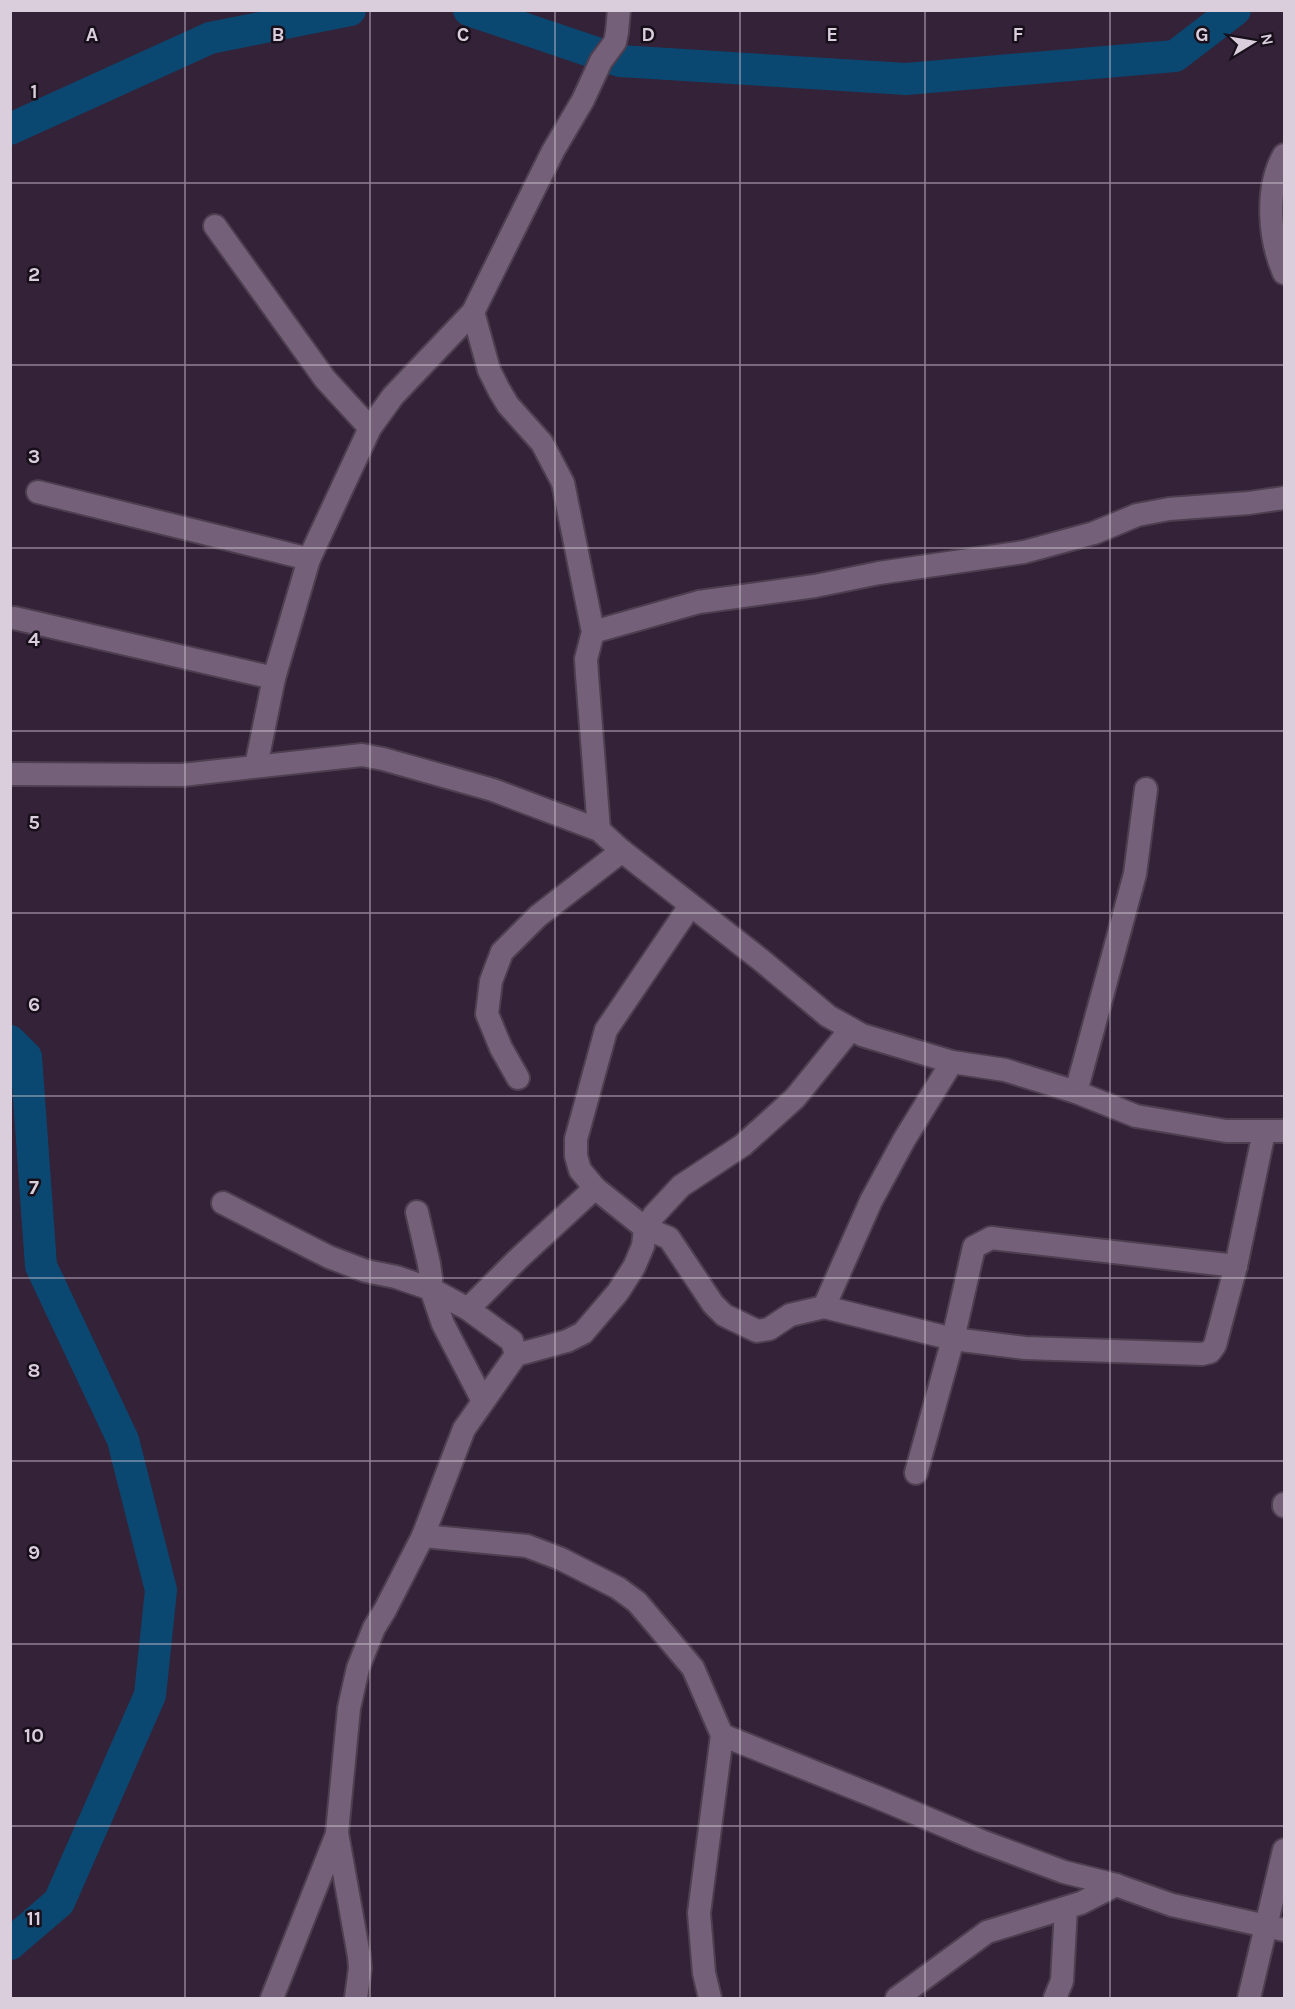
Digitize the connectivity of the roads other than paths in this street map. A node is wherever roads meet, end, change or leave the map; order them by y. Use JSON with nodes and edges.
{"nodes":[{"id":1,"x":619,"y":10,"type":"edge"},
{"id":2,"x":1284,"y":155,"type":"edge"},
{"id":3,"x":215,"y":226,"type":"dead end"},
{"id":4,"x":1284,"y":273,"type":"edge"},
{"id":5,"x":473,"y":312,"type":"junction"},
{"id":6,"x":370,"y":428,"type":"junction"},
{"id":7,"x":38,"y":492,"type":"dead end"},
{"id":8,"x":1284,"y":498,"type":"edge"},
{"id":9,"x":309,"y":559,"type":"junction"},
{"id":10,"x":14,"y":618,"type":"dead end"},
{"id":11,"x":593,"y":632,"type":"junction"},
{"id":12,"x":274,"y":678,"type":"junction"},
{"id":13,"x":256,"y":766,"type":"junction"},
{"id":14,"x":10,"y":774,"type":"edge"},
{"id":15,"x":1146,"y":789,"type":"dead end"},
{"id":16,"x":599,"y":830,"type":"junction"},
{"id":17,"x":622,"y":851,"type":"junction"},
{"id":18,"x":690,"y":906,"type":"junction"},
{"id":19,"x":851,"y":1029,"type":"junction"},
{"id":20,"x":952,"y":1062,"type":"junction"},
{"id":21,"x":518,"y":1078,"type":"dead end"},
{"id":22,"x":1076,"y":1092,"type":"junction"},
{"id":23,"x":1274,"y":1132,"type":"edge"},
{"id":24,"x":595,"y":1188,"type":"junction"},
{"id":25,"x":223,"y":1203,"type":"dead end"},
{"id":26,"x":417,"y":1212,"type":"dead end"},
{"id":27,"x":645,"y":1228,"type":"junction"},
{"id":28,"x":1236,"y":1266,"type":"junction"},
{"id":29,"x":431,"y":1289,"type":"junction"},
{"id":30,"x":824,"y":1306,"type":"junction"},
{"id":31,"x":468,"y":1309,"type":"junction"},
{"id":32,"x":953,"y":1339,"type":"junction"},
{"id":33,"x":516,"y":1355,"type":"junction"},
{"id":34,"x":483,"y":1401,"type":"junction"},
{"id":35,"x":916,"y":1473,"type":"dead end"},
{"id":36,"x":423,"y":1536,"type":"junction"},
{"id":37,"x":722,"y":1735,"type":"junction"},
{"id":38,"x":337,"y":1833,"type":"junction"},
{"id":39,"x":1284,"y":1850,"type":"edge"},
{"id":40,"x":1116,"y":1885,"type":"junction"},
{"id":41,"x":1066,"y":1908,"type":"junction"},
{"id":42,"x":1275,"y":1927,"type":"edge"},
{"id":43,"x":272,"y":1998,"type":"edge"},
{"id":44,"x":356,"y":1998,"type":"edge"},
{"id":45,"x":710,"y":1998,"type":"edge"},
{"id":46,"x":897,"y":1998,"type":"edge"},
{"id":47,"x":1055,"y":1998,"type":"edge"},
{"id":48,"x":1249,"y":1998,"type":"edge"}],
"edges":[{"from":1,"to":5,"type":"street"},
{"from":2,"to":4,"type":"street"},
{"from":3,"to":6,"type":"street"},
{"from":5,"to":6,"type":"street"},
{"from":5,"to":11,"type":"street"},
{"from":6,"to":9,"type":"street"},
{"from":7,"to":9,"type":"street"},
{"from":8,"to":11,"type":"street"},
{"from":9,"to":12,"type":"street"},
{"from":10,"to":12,"type":"street"},
{"from":11,"to":16,"type":"street"},
{"from":12,"to":13,"type":"street"},
{"from":13,"to":14,"type":"street"},
{"from":13,"to":16,"type":"street"},
{"from":15,"to":22,"type":"street"},
{"from":16,"to":17,"type":"street"},
{"from":17,"to":18,"type":"street"},
{"from":17,"to":21,"type":"street"},
{"from":18,"to":19,"type":"street"},
{"from":18,"to":24,"type":"street"},
{"from":19,"to":20,"type":"street"},
{"from":19,"to":27,"type":"street"},
{"from":20,"to":22,"type":"street"},
{"from":20,"to":30,"type":"street"},
{"from":22,"to":23,"type":"street"},
{"from":23,"to":28,"type":"street"},
{"from":24,"to":27,"type":"street"},
{"from":24,"to":31,"type":"street"},
{"from":25,"to":29,"type":"street"},
{"from":26,"to":29,"type":"street"},
{"from":27,"to":30,"type":"street"},
{"from":27,"to":33,"type":"street"},
{"from":28,"to":32,"type":"street"},
{"from":28,"to":32,"type":"street"},
{"from":29,"to":31,"type":"street"},
{"from":29,"to":34,"type":"street"},
{"from":30,"to":32,"type":"street"},
{"from":31,"to":33,"type":"street"},
{"from":32,"to":35,"type":"street"},
{"from":33,"to":34,"type":"street"},
{"from":34,"to":36,"type":"street"},
{"from":36,"to":37,"type":"street"},
{"from":36,"to":38,"type":"street"},
{"from":37,"to":40,"type":"street"},
{"from":37,"to":45,"type":"street"},
{"from":38,"to":43,"type":"street"},
{"from":38,"to":44,"type":"street"},
{"from":39,"to":42,"type":"street"},
{"from":40,"to":41,"type":"street"},
{"from":40,"to":42,"type":"street"},
{"from":41,"to":46,"type":"street"},
{"from":41,"to":47,"type":"street"},
{"from":42,"to":48,"type":"street"}]}
